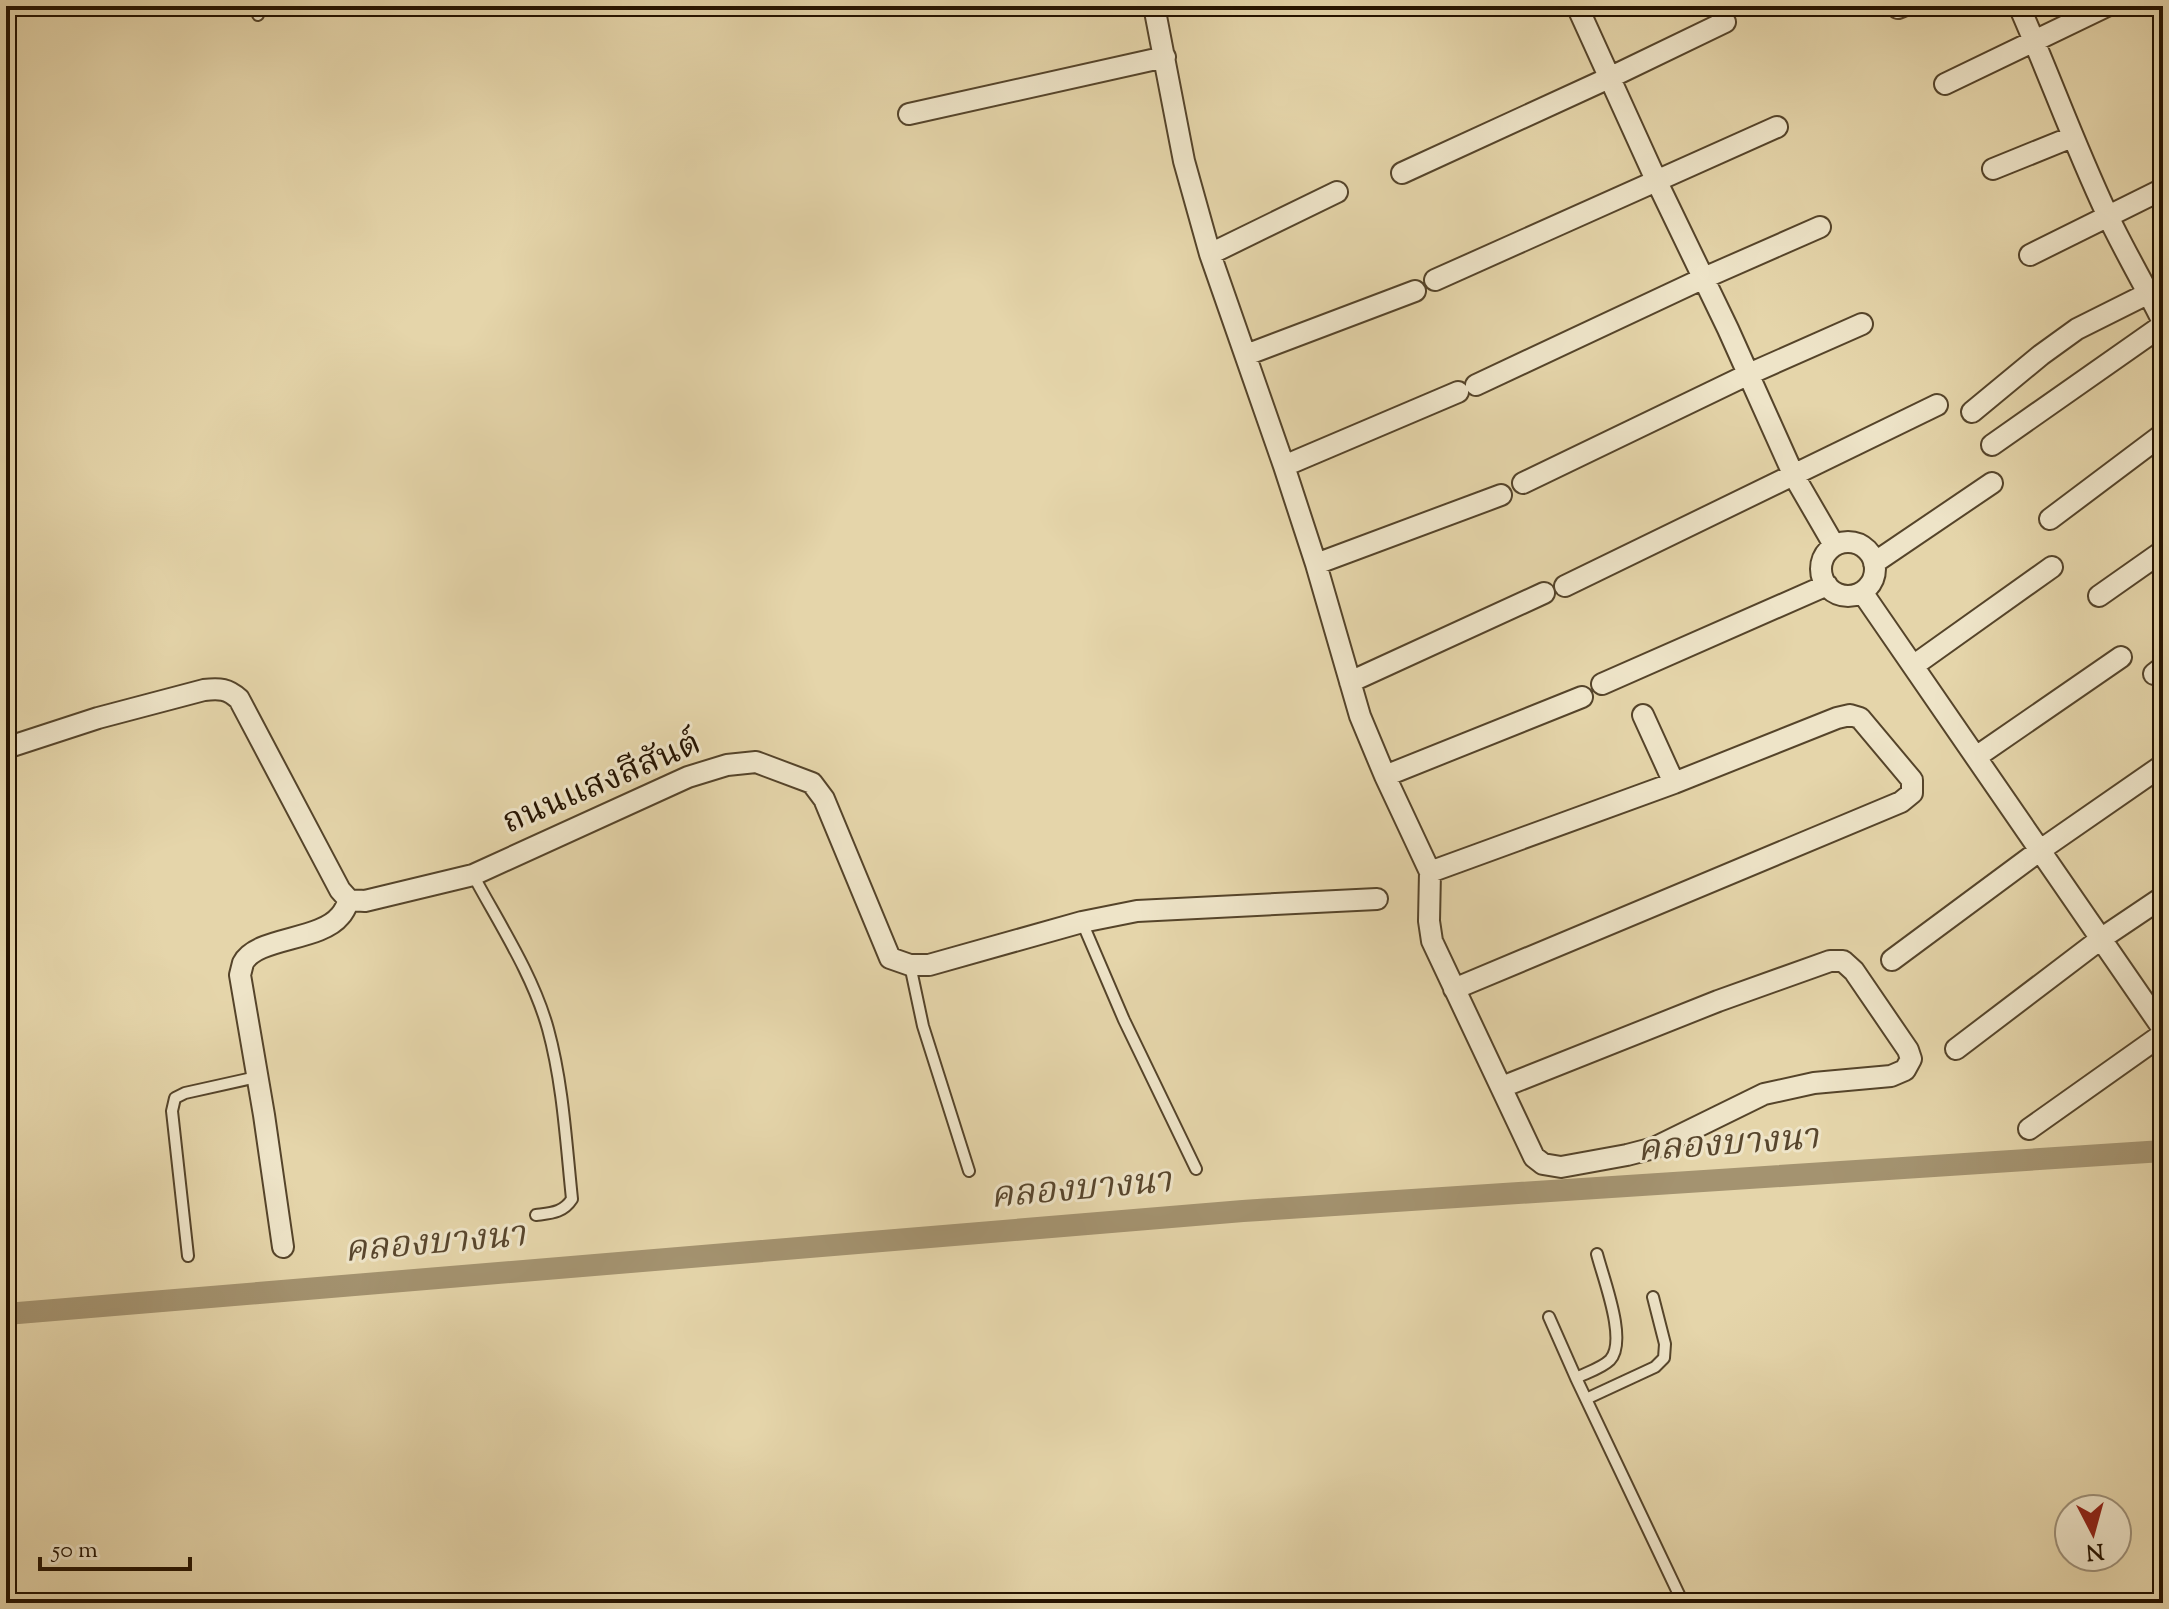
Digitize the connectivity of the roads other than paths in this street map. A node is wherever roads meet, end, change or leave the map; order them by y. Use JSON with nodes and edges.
{"nodes":[{"id":1,"x":1154,"y":6,"type":"edge"},
{"id":2,"x":1577,"y":6,"type":"edge"},
{"id":3,"x":2019,"y":6,"type":"edge"},
{"id":4,"x":2107,"y":6,"type":"edge"},
{"id":5,"x":1725,"y":22,"type":"dead end"},
{"id":6,"x":2034,"y":41,"type":"junction"},
{"id":7,"x":1165,"y":57,"type":"junction"},
{"id":8,"x":1609,"y":78,"type":"junction"},
{"id":9,"x":1945,"y":84,"type":"dead end"},
{"id":10,"x":909,"y":114,"type":"dead end"},
{"id":11,"x":1777,"y":127,"type":"dead end"},
{"id":12,"x":2072,"y":137,"type":"junction"},
{"id":13,"x":1993,"y":169,"type":"dead end"},
{"id":14,"x":1402,"y":173,"type":"dead end"},
{"id":15,"x":1657,"y":182,"type":"junction"},
{"id":16,"x":2163,"y":189,"type":"edge"},
{"id":17,"x":1337,"y":192,"type":"dead end"},
{"id":18,"x":2108,"y":216,"type":"junction"},
{"id":19,"x":1820,"y":227,"type":"dead end"},
{"id":20,"x":1210,"y":254,"type":"junction"},
{"id":21,"x":2030,"y":255,"type":"dead end"},
{"id":22,"x":1704,"y":278,"type":"junction"},
{"id":23,"x":1435,"y":280,"type":"dead end"},
{"id":24,"x":2156,"y":289,"type":"edge"},
{"id":25,"x":1415,"y":291,"type":"dead end"},
{"id":26,"x":2163,"y":323,"type":"edge"},
{"id":27,"x":1862,"y":324,"type":"dead end"},
{"id":28,"x":1246,"y":355,"type":"junction"},
{"id":29,"x":1749,"y":374,"type":"junction"},
{"id":30,"x":1937,"y":405,"type":"dead end"},
{"id":31,"x":1972,"y":412,"type":"dead end"},
{"id":32,"x":2163,"y":434,"type":"edge"},
{"id":33,"x":1992,"y":445,"type":"dead end"},
{"id":34,"x":1284,"y":466,"type":"junction"},
{"id":35,"x":1794,"y":476,"type":"junction"},
{"id":36,"x":1523,"y":483,"type":"dead end"},
{"id":37,"x":1992,"y":483,"type":"dead end"},
{"id":38,"x":1501,"y":495,"type":"dead end"},
{"id":39,"x":2050,"y":519,"type":"dead end"},
{"id":40,"x":1834,"y":545,"type":"junction"},
{"id":41,"x":2163,"y":551,"type":"edge"},
{"id":42,"x":1874,"y":563,"type":"junction"},
{"id":43,"x":1316,"y":564,"type":"junction"},
{"id":44,"x":2052,"y":567,"type":"dead end"},
{"id":45,"x":1827,"y":585,"type":"junction"},
{"id":46,"x":1565,"y":586,"type":"dead end"},
{"id":47,"x":1862,"y":592,"type":"junction"},
{"id":48,"x":1544,"y":593,"type":"dead end"},
{"id":49,"x":2099,"y":596,"type":"dead end"},
{"id":50,"x":2121,"y":657,"type":"dead end"},
{"id":51,"x":1913,"y":666,"type":"junction"},
{"id":52,"x":1350,"y":682,"type":"junction"},
{"id":53,"x":1602,"y":684,"type":"dead end"},
{"id":54,"x":1582,"y":697,"type":"dead end"},
{"id":55,"x":1643,"y":715,"type":"dead end"},
{"id":56,"x":6,"y":748,"type":"edge"},
{"id":57,"x":1976,"y":757,"type":"junction"},
{"id":58,"x":2163,"y":765,"type":"edge"},
{"id":59,"x":1385,"y":776,"type":"junction"},
{"id":60,"x":1674,"y":783,"type":"junction"},
{"id":61,"x":2039,"y":851,"type":"junction"},
{"id":62,"x":1430,"y":872,"type":"junction"},
{"id":63,"x":473,"y":875,"type":"junction"},
{"id":64,"x":2163,"y":897,"type":"edge"},
{"id":65,"x":1377,"y":899,"type":"dead end"},
{"id":66,"x":349,"y":900,"type":"junction"},
{"id":67,"x":1082,"y":922,"type":"junction"},
{"id":68,"x":2102,"y":938,"type":"junction"},
{"id":69,"x":1892,"y":960,"type":"dead end"},
{"id":70,"x":910,"y":965,"type":"junction"},
{"id":71,"x":1454,"y":989,"type":"junction"},
{"id":72,"x":2163,"y":1031,"type":"edge"},
{"id":73,"x":1956,"y":1049,"type":"dead end"},
{"id":74,"x":257,"y":1077,"type":"junction"},
{"id":75,"x":1502,"y":1087,"type":"junction"},
{"id":76,"x":2029,"y":1129,"type":"dead end"},
{"id":77,"x":1196,"y":1169,"type":"dead end"},
{"id":78,"x":969,"y":1171,"type":"dead end"},
{"id":79,"x":536,"y":1215,"type":"dead end"},
{"id":80,"x":283,"y":1247,"type":"dead end"},
{"id":81,"x":1597,"y":1254,"type":"dead end"},
{"id":82,"x":188,"y":1256,"type":"dead end"},
{"id":83,"x":1653,"y":1297,"type":"dead end"},
{"id":84,"x":1549,"y":1317,"type":"dead end"},
{"id":85,"x":1576,"y":1378,"type":"junction"},
{"id":86,"x":1586,"y":1399,"type":"junction"},
{"id":87,"x":1683,"y":1603,"type":"edge"}],
"edges":[{"from":1,"to":7,"type":"street"},
{"from":2,"to":8,"type":"street"},
{"from":3,"to":6,"type":"street"},
{"from":4,"to":6,"type":"street"},
{"from":5,"to":8,"type":"street"},
{"from":6,"to":9,"type":"street"},
{"from":6,"to":12,"type":"street"},
{"from":7,"to":10,"type":"street"},
{"from":7,"to":20,"type":"street"},
{"from":8,"to":14,"type":"street"},
{"from":8,"to":15,"type":"street"},
{"from":11,"to":15,"type":"street"},
{"from":12,"to":13,"type":"street"},
{"from":12,"to":18,"type":"street"},
{"from":15,"to":22,"type":"street"},
{"from":15,"to":23,"type":"street"},
{"from":16,"to":18,"type":"street"},
{"from":17,"to":20,"type":"street"},
{"from":18,"to":21,"type":"street"},
{"from":18,"to":24,"type":"street"},
{"from":19,"to":22,"type":"street"},
{"from":20,"to":28,"type":"street"},
{"from":22,"to":29,"type":"street"},
{"from":22,"to":34,"type":"street"},
{"from":24,"to":26,"type":"street"},
{"from":24,"to":31,"type":"street"},
{"from":25,"to":28,"type":"street"},
{"from":26,"to":33,"type":"street"},
{"from":27,"to":29,"type":"street"},
{"from":28,"to":34,"type":"street"},
{"from":29,"to":35,"type":"street"},
{"from":29,"to":36,"type":"street"},
{"from":30,"to":35,"type":"street"},
{"from":32,"to":39,"type":"street"},
{"from":34,"to":43,"type":"street"},
{"from":35,"to":40,"type":"street"},
{"from":35,"to":46,"type":"street"},
{"from":37,"to":42,"type":"street"},
{"from":38,"to":43,"type":"street"},
{"from":40,"to":42,"type":"street"},
{"from":40,"to":45,"type":"street"},
{"from":41,"to":49,"type":"street"},
{"from":42,"to":47,"type":"street"},
{"from":43,"to":52,"type":"street"},
{"from":44,"to":51,"type":"street"},
{"from":45,"to":47,"type":"street"},
{"from":45,"to":53,"type":"street"},
{"from":47,"to":51,"type":"street"},
{"from":48,"to":52,"type":"street"},
{"from":50,"to":57,"type":"street"},
{"from":51,"to":57,"type":"street"},
{"from":52,"to":59,"type":"street"},
{"from":54,"to":59,"type":"street"},
{"from":55,"to":60,"type":"street"},
{"from":56,"to":66,"type":"street"},
{"from":57,"to":61,"type":"street"},
{"from":58,"to":61,"type":"street"},
{"from":59,"to":62,"type":"street"},
{"from":60,"to":62,"type":"street"},
{"from":60,"to":71,"type":"street"},
{"from":61,"to":68,"type":"street"},
{"from":61,"to":69,"type":"street"},
{"from":62,"to":71,"type":"street"},
{"from":63,"to":66,"type":"street","name":"ถนนแสงสีสันต์"},
{"from":63,"to":70,"type":"street","name":"ถนนแสงสีสันต์"},
{"from":63,"to":79,"type":"lane"},
{"from":64,"to":68,"type":"street"},
{"from":65,"to":67,"type":"street"},
{"from":66,"to":74,"type":"street"},
{"from":67,"to":70,"type":"street"},
{"from":67,"to":77,"type":"lane"},
{"from":68,"to":72,"type":"street"},
{"from":68,"to":73,"type":"street"},
{"from":70,"to":78,"type":"lane"},
{"from":71,"to":75,"type":"street"},
{"from":72,"to":76,"type":"street"},
{"from":74,"to":80,"type":"street"},
{"from":74,"to":82,"type":"lane"},
{"from":75,"to":75,"type":"street"},
{"from":81,"to":85,"type":"lane"},
{"from":83,"to":86,"type":"lane"},
{"from":84,"to":85,"type":"lane"},
{"from":85,"to":86,"type":"lane"},
{"from":86,"to":87,"type":"lane"}]}
